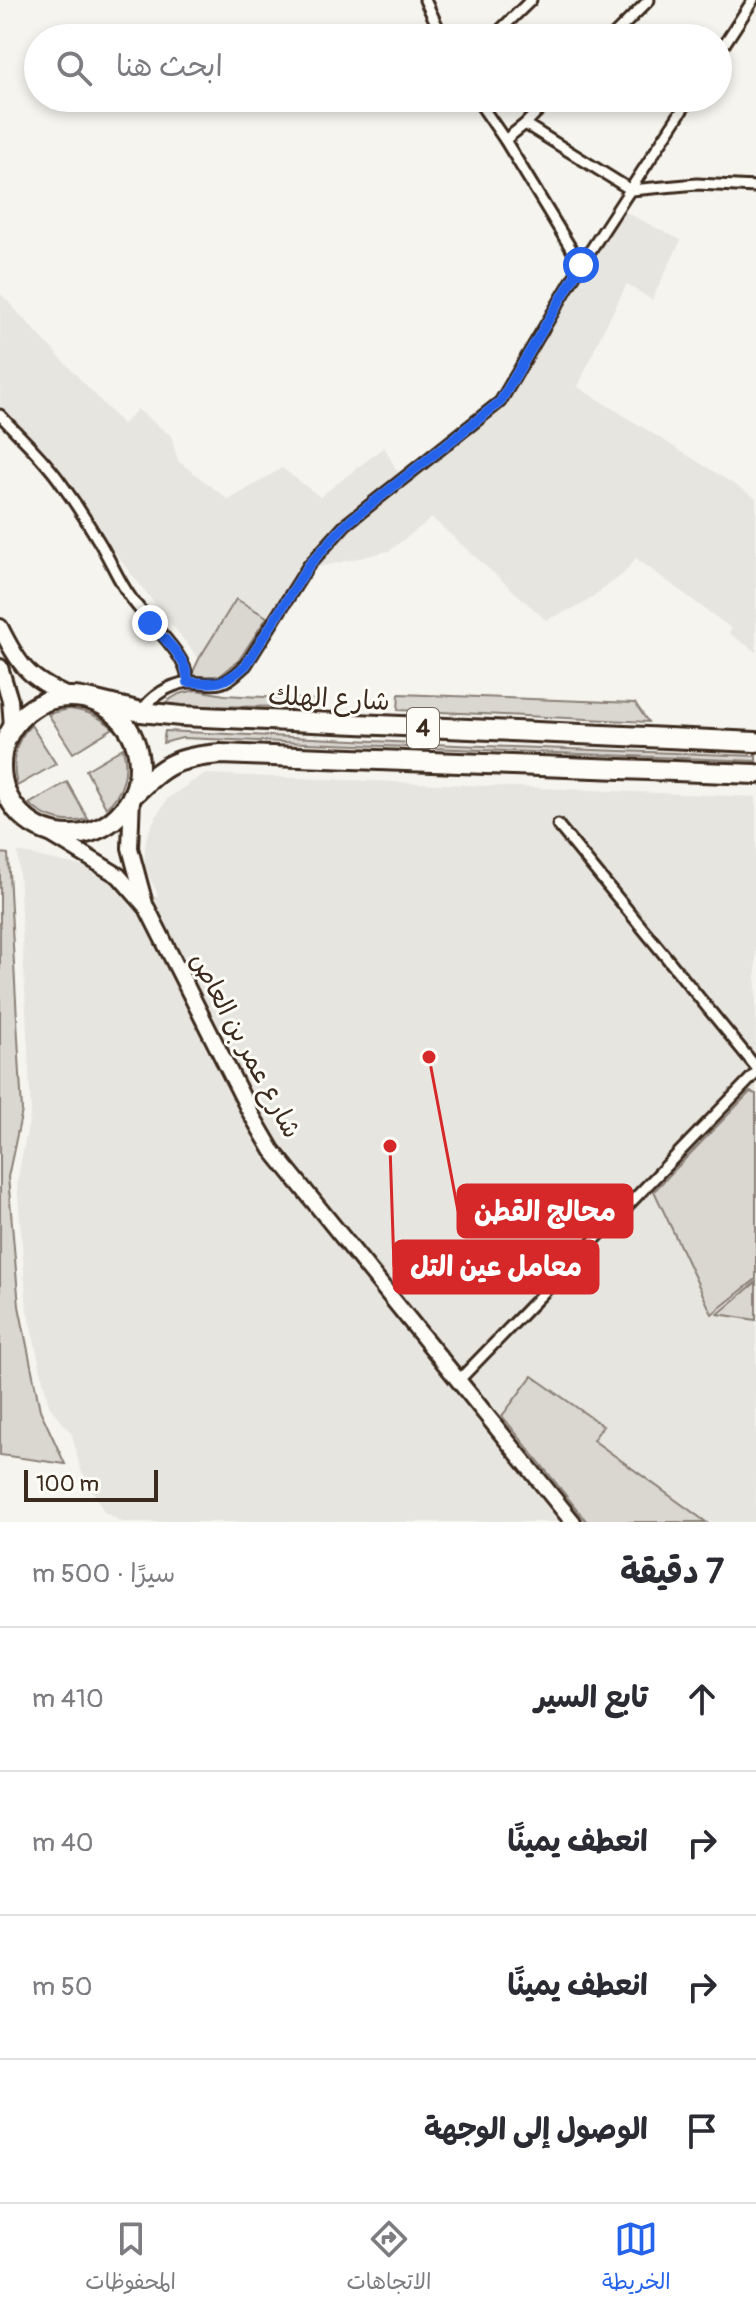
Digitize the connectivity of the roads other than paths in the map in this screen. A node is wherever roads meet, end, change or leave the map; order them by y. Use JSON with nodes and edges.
{"nodes":[{"id":1,"x":425,"y":0,"type":"edge"},
{"id":2,"x":531,"y":0,"type":"edge"},
{"id":3,"x":649,"y":0,"type":"edge"},
{"id":4,"x":753,"y":0,"type":"edge"},
{"id":5,"x":436,"y":24,"type":"edge"},
{"id":6,"x":506,"y":24,"type":"edge"},
{"id":7,"x":625,"y":24,"type":"edge"},
{"id":8,"x":732,"y":32,"type":"edge"},
{"id":9,"x":486,"y":112,"type":"edge"},
{"id":10,"x":537,"y":112,"type":"edge"},
{"id":11,"x":681,"y":112,"type":"edge"},
{"id":12,"x":525,"y":124,"type":"junction"},
{"id":13,"x":505,"y":140,"type":"junction"},
{"id":14,"x":756,"y":187,"type":"edge"},
{"id":15,"x":631,"y":190,"type":"junction"},
{"id":16,"x":581,"y":265,"type":"junction"},
{"id":17,"x":0,"y":415,"type":"edge"},
{"id":18,"x":0,"y":627,"type":"edge"},
{"id":19,"x":0,"y":667,"type":"edge"},
{"id":20,"x":188,"y":682,"type":"junction"},
{"id":21,"x":68,"y":696,"type":"junction"},
{"id":22,"x":92,"y":700,"type":"junction"},
{"id":23,"x":141,"y":712,"type":"junction"},
{"id":24,"x":12,"y":727,"type":"junction"},
{"id":25,"x":756,"y":742,"type":"edge"},
{"id":26,"x":0,"y":756,"type":"edge"},
{"id":27,"x":756,"y":774,"type":"edge"},
{"id":28,"x":132,"y":796,"type":"junction"},
{"id":29,"x":8,"y":812,"type":"edge"},
{"id":30,"x":558,"y":825,"type":"dead end"},
{"id":31,"x":47,"y":832,"type":"junction"},
{"id":32,"x":147,"y":908,"type":"junction"},
{"id":33,"x":756,"y":1067,"type":"edge"},
{"id":34,"x":756,"y":1073,"type":"edge"},
{"id":35,"x":458,"y":1381,"type":"junction"},
{"id":36,"x":573,"y":1522,"type":"edge"}],
"edges":[{"from":1,"to":5,"type":"street"},
{"from":2,"to":6,"type":"street"},
{"from":3,"to":7,"type":"street"},
{"from":4,"to":8,"type":"street"},
{"from":9,"to":13,"type":"street"},
{"from":10,"to":12,"type":"street"},
{"from":11,"to":15,"type":"street"},
{"from":12,"to":13,"type":"street"},
{"from":12,"to":15,"type":"street"},
{"from":13,"to":16,"type":"street"},
{"from":14,"to":15,"type":"street"},
{"from":15,"to":16,"type":"street"},
{"from":16,"to":20,"type":"street"},
{"from":17,"to":20,"type":"street"},
{"from":18,"to":21,"type":"street"},
{"from":19,"to":24,"type":"street"},
{"from":20,"to":23,"type":"street"},
{"from":21,"to":22,"type":"highway"},
{"from":21,"to":24,"type":"highway"},
{"from":22,"to":23,"type":"highway","name":"شارع الهلك","number":"4"},
{"from":22,"to":28,"type":"highway"},
{"from":23,"to":25,"type":"highway","name":"شارع الهلك","number":"4"},
{"from":24,"to":26,"type":"highway"},
{"from":26,"to":29,"type":"highway"},
{"from":27,"to":28,"type":"highway","number":"4"},
{"from":28,"to":31,"type":"highway"},
{"from":28,"to":32,"type":"street"},
{"from":29,"to":31,"type":"highway"},
{"from":30,"to":33,"type":"street"},
{"from":31,"to":32,"type":"street","name":"شارع عمر بن العاص"},
{"from":32,"to":35,"type":"street","name":"شارع عمر بن العاص"},
{"from":34,"to":35,"type":"street"},
{"from":35,"to":36,"type":"street","name":"شارع عمر بن العاص"}]}
